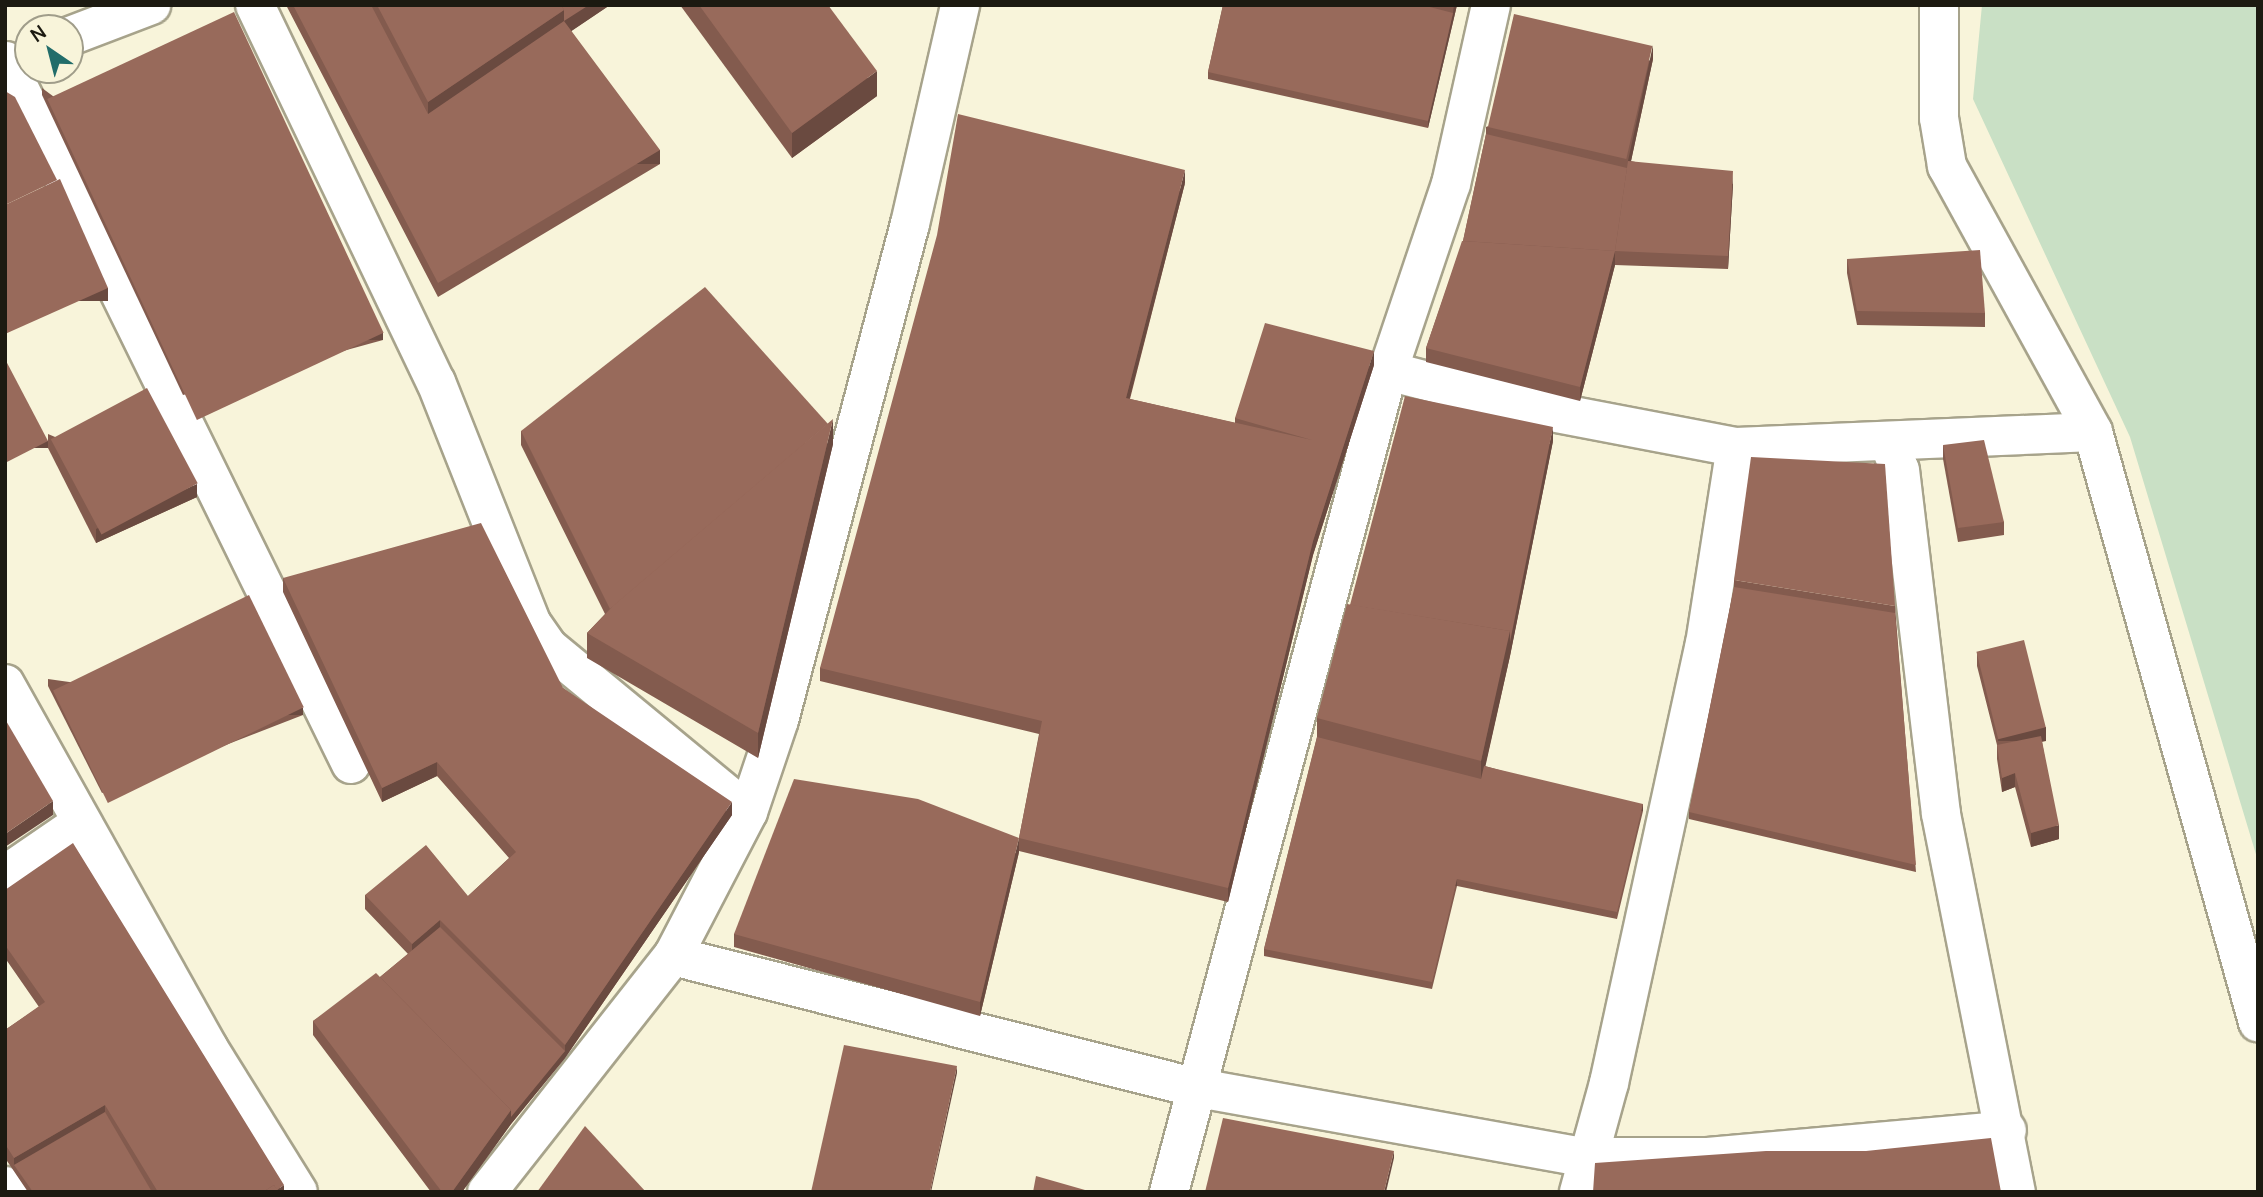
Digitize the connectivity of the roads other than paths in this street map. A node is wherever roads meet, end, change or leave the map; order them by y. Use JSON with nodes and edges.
{"nodes":[{"id":1,"x":150,"y":5,"type":"edge"},
{"id":2,"x":255,"y":5,"type":"edge"},
{"id":3,"x":960,"y":5,"type":"edge"},
{"id":4,"x":1491,"y":5,"type":"edge"},
{"id":5,"x":1939,"y":5,"type":"edge"},
{"id":6,"x":84,"y":31,"type":"edge"},
{"id":7,"x":6,"y":61,"type":"edge"},
{"id":8,"x":1388,"y":371,"type":"junction"},
{"id":9,"x":2093,"y":432,"type":"junction"},
{"id":10,"x":1888,"y":441,"type":"junction"},
{"id":11,"x":1736,"y":447,"type":"junction"},
{"id":12,"x":5,"y":684,"type":"edge"},
{"id":13,"x":351,"y":764,"type":"dead end"},
{"id":14,"x":748,"y":812,"type":"junction"},
{"id":15,"x":82,"y":822,"type":"junction"},
{"id":16,"x":5,"y":876,"type":"edge"},
{"id":17,"x":673,"y":956,"type":"junction"},
{"id":18,"x":2258,"y":1022,"type":"edge"},
{"id":19,"x":1193,"y":1087,"type":"junction"},
{"id":20,"x":2007,"y":1130,"type":"junction"},
{"id":21,"x":1582,"y":1174,"type":"edge"},
{"id":22,"x":5,"y":1186,"type":"edge"},
{"id":23,"x":9,"y":1192,"type":"edge"},
{"id":24,"x":299,"y":1192,"type":"edge"},
{"id":25,"x":487,"y":1192,"type":"edge"},
{"id":26,"x":1169,"y":1192,"type":"edge"},
{"id":27,"x":2016,"y":1192,"type":"edge"}],
"edges":[{"from":1,"to":6,"type":"street"},
{"from":2,"to":14,"type":"street"},
{"from":3,"to":14,"type":"street"},
{"from":4,"to":8,"type":"street"},
{"from":5,"to":9,"type":"street"},
{"from":7,"to":13,"type":"street"},
{"from":8,"to":11,"type":"street"},
{"from":8,"to":19,"type":"street"},
{"from":9,"to":10,"type":"street"},
{"from":9,"to":18,"type":"street"},
{"from":10,"to":11,"type":"street"},
{"from":10,"to":20,"type":"street"},
{"from":11,"to":21,"type":"street"},
{"from":12,"to":15,"type":"street"},
{"from":14,"to":17,"type":"street"},
{"from":15,"to":16,"type":"street"},
{"from":15,"to":24,"type":"street"},
{"from":17,"to":19,"type":"street"},
{"from":17,"to":25,"type":"street"},
{"from":19,"to":21,"type":"street"},
{"from":19,"to":26,"type":"street"},
{"from":20,"to":21,"type":"street"},
{"from":20,"to":27,"type":"street"},
{"from":22,"to":23,"type":"street"}]}
